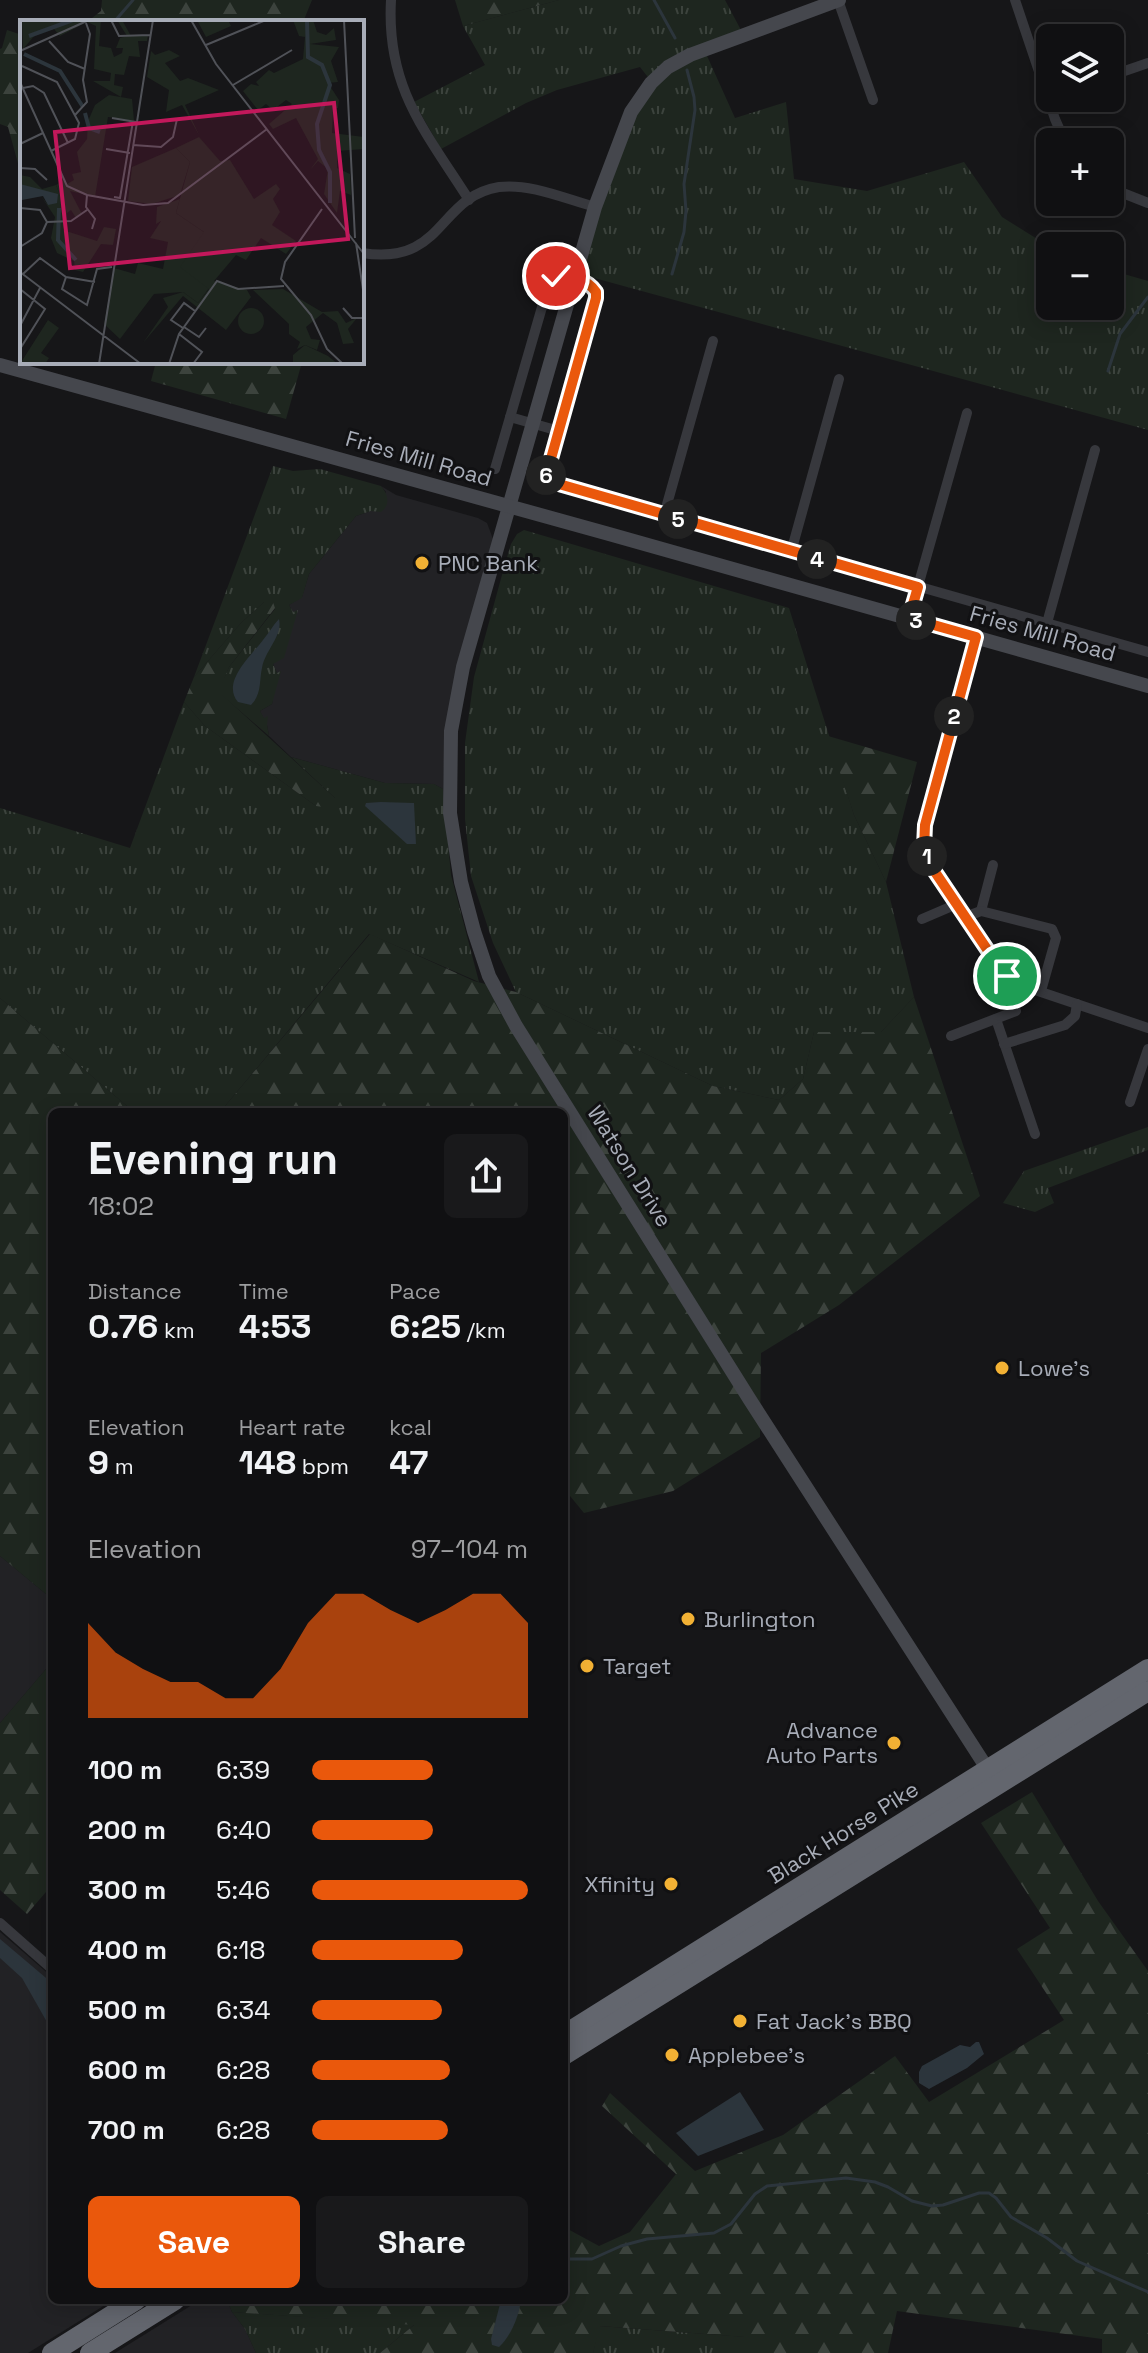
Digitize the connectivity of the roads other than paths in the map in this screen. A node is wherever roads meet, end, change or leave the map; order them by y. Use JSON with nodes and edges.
{"nodes":[{"id":1,"x":391,"y":0,"type":"edge"},
{"id":2,"x":839,"y":0,"type":"edge"},
{"id":3,"x":1015,"y":0,"type":"edge"},
{"id":4,"x":1036,"y":59,"type":"edge"},
{"id":5,"x":1148,"y":63,"type":"edge"},
{"id":6,"x":1124,"y":71,"type":"edge"},
{"id":7,"x":873,"y":100,"type":"dead end"},
{"id":8,"x":1124,"y":194,"type":"edge"},
{"id":9,"x":469,"y":200,"type":"junction"},
{"id":10,"x":1148,"y":203,"type":"edge"},
{"id":11,"x":595,"y":207,"type":"junction"},
{"id":12,"x":364,"y":253,"type":"edge"},
{"id":13,"x":575,"y":278,"type":"junction"},
{"id":14,"x":713,"y":341,"type":"dead end"},
{"id":15,"x":0,"y":365,"type":"edge"},
{"id":16,"x":839,"y":379,"type":"dead end"},
{"id":17,"x":967,"y":413,"type":"dead end"},
{"id":18,"x":510,"y":417,"type":"junction"},
{"id":19,"x":533,"y":423,"type":"junction"},
{"id":20,"x":559,"y":431,"type":"junction"},
{"id":21,"x":1095,"y":450,"type":"dead end"},
{"id":22,"x":495,"y":469,"type":"dead end"},
{"id":23,"x":509,"y":506,"type":"junction"},
{"id":24,"x":664,"y":515,"type":"junction"},
{"id":25,"x":791,"y":552,"type":"junction"},
{"id":26,"x":918,"y":587,"type":"junction"},
{"id":27,"x":909,"y":618,"type":"junction"},
{"id":28,"x":1047,"y":623,"type":"junction"},
{"id":29,"x":976,"y":637,"type":"junction"},
{"id":30,"x":1148,"y":652,"type":"edge"},
{"id":31,"x":1148,"y":686,"type":"edge"},
{"id":32,"x":993,"y":865,"type":"dead end"},
{"id":33,"x":957,"y":904,"type":"junction"},
{"id":34,"x":981,"y":911,"type":"junction"},
{"id":35,"x":965,"y":917,"type":"junction"},
{"id":36,"x":922,"y":919,"type":"dead end"},
{"id":37,"x":1041,"y":991,"type":"junction"},
{"id":38,"x":1077,"y":1004,"type":"junction"},
{"id":39,"x":1016,"y":1011,"type":"dead end"},
{"id":40,"x":996,"y":1019,"type":"junction"},
{"id":41,"x":1148,"y":1028,"type":"edge"},
{"id":42,"x":951,"y":1036,"type":"dead end"},
{"id":43,"x":1004,"y":1044,"type":"junction"},
{"id":44,"x":1148,"y":1049,"type":"edge"},
{"id":45,"x":1130,"y":1102,"type":"dead end"},
{"id":46,"x":567,"y":1108,"type":"edge"},
{"id":47,"x":568,"y":1109,"type":"edge"},
{"id":48,"x":1035,"y":1134,"type":"dead end"},
{"id":49,"x":1148,"y":1669,"type":"edge"},
{"id":50,"x":1148,"y":1691,"type":"edge"},
{"id":51,"x":993,"y":1777,"type":"junction"},
{"id":52,"x":0,"y":1923,"type":"edge"},
{"id":53,"x":48,"y":1965,"type":"edge"},
{"id":54,"x":643,"y":1984,"type":"junction"},
{"id":55,"x":603,"y":2031,"type":"junction"},
{"id":56,"x":568,"y":2032,"type":"edge"},
{"id":57,"x":568,"y":2053,"type":"edge"},
{"id":58,"x":130,"y":2304,"type":"edge"},
{"id":59,"x":169,"y":2304,"type":"edge"},
{"id":60,"x":52,"y":2353,"type":"edge"},
{"id":61,"x":90,"y":2353,"type":"edge"}],
"edges":[{"from":1,"to":9,"type":"street"},
{"from":2,"to":7,"type":"street"},
{"from":2,"to":11,"type":"street","name":"Watson Drive"},
{"from":3,"to":4,"type":"street"},
{"from":5,"to":6,"type":"street"},
{"from":8,"to":10,"type":"street"},
{"from":9,"to":11,"type":"street"},
{"from":9,"to":12,"type":"street"},
{"from":11,"to":13,"type":"street","name":"Watson Drive"},
{"from":13,"to":18,"type":"street"},
{"from":13,"to":19,"type":"street","name":"Watson Drive"},
{"from":13,"to":20,"type":"street"},
{"from":14,"to":24,"type":"street"},
{"from":15,"to":23,"type":"street","name":"Fries Mill Road"},
{"from":16,"to":25,"type":"street"},
{"from":17,"to":26,"type":"street"},
{"from":18,"to":19,"type":"street"},
{"from":18,"to":22,"type":"street"},
{"from":19,"to":20,"type":"street"},
{"from":19,"to":23,"type":"street","name":"Watson Drive"},
{"from":20,"to":24,"type":"street"},
{"from":21,"to":28,"type":"street"},
{"from":23,"to":27,"type":"street","name":"Fries Mill Road"},
{"from":23,"to":46,"type":"street","name":"Watson Drive"},
{"from":24,"to":25,"type":"street"},
{"from":25,"to":26,"type":"street"},
{"from":26,"to":27,"type":"street"},
{"from":26,"to":28,"type":"street"},
{"from":27,"to":29,"type":"street","name":"Fries Mill Road"},
{"from":28,"to":30,"type":"street"},
{"from":29,"to":31,"type":"street","name":"Fries Mill Road"},
{"from":29,"to":33,"type":"street"},
{"from":32,"to":34,"type":"street"},
{"from":33,"to":35,"type":"street"},
{"from":33,"to":36,"type":"street"},
{"from":34,"to":35,"type":"street"},
{"from":34,"to":37,"type":"street"},
{"from":35,"to":37,"type":"street"},
{"from":37,"to":38,"type":"street"},
{"from":38,"to":41,"type":"street"},
{"from":38,"to":43,"type":"street"},
{"from":39,"to":40,"type":"street"},
{"from":40,"to":42,"type":"street"},
{"from":40,"to":43,"type":"street"},
{"from":43,"to":48,"type":"street"},
{"from":44,"to":45,"type":"street"},
{"from":47,"to":51,"type":"street","name":"Watson Drive"},
{"from":49,"to":51,"type":"highway","name":"Black Horse Pike"},
{"from":50,"to":51,"type":"highway","name":"Black Horse Pike"},
{"from":51,"to":54,"type":"highway","name":"Black Horse Pike"},
{"from":51,"to":55,"type":"highway","name":"Black Horse Pike"},
{"from":52,"to":53,"type":"street"},
{"from":54,"to":55,"type":"highway"},
{"from":54,"to":56,"type":"highway","name":"Black Horse Pike"},
{"from":55,"to":57,"type":"highway","name":"Black Horse Pike"},
{"from":58,"to":60,"type":"highway"},
{"from":59,"to":61,"type":"highway"}]}
